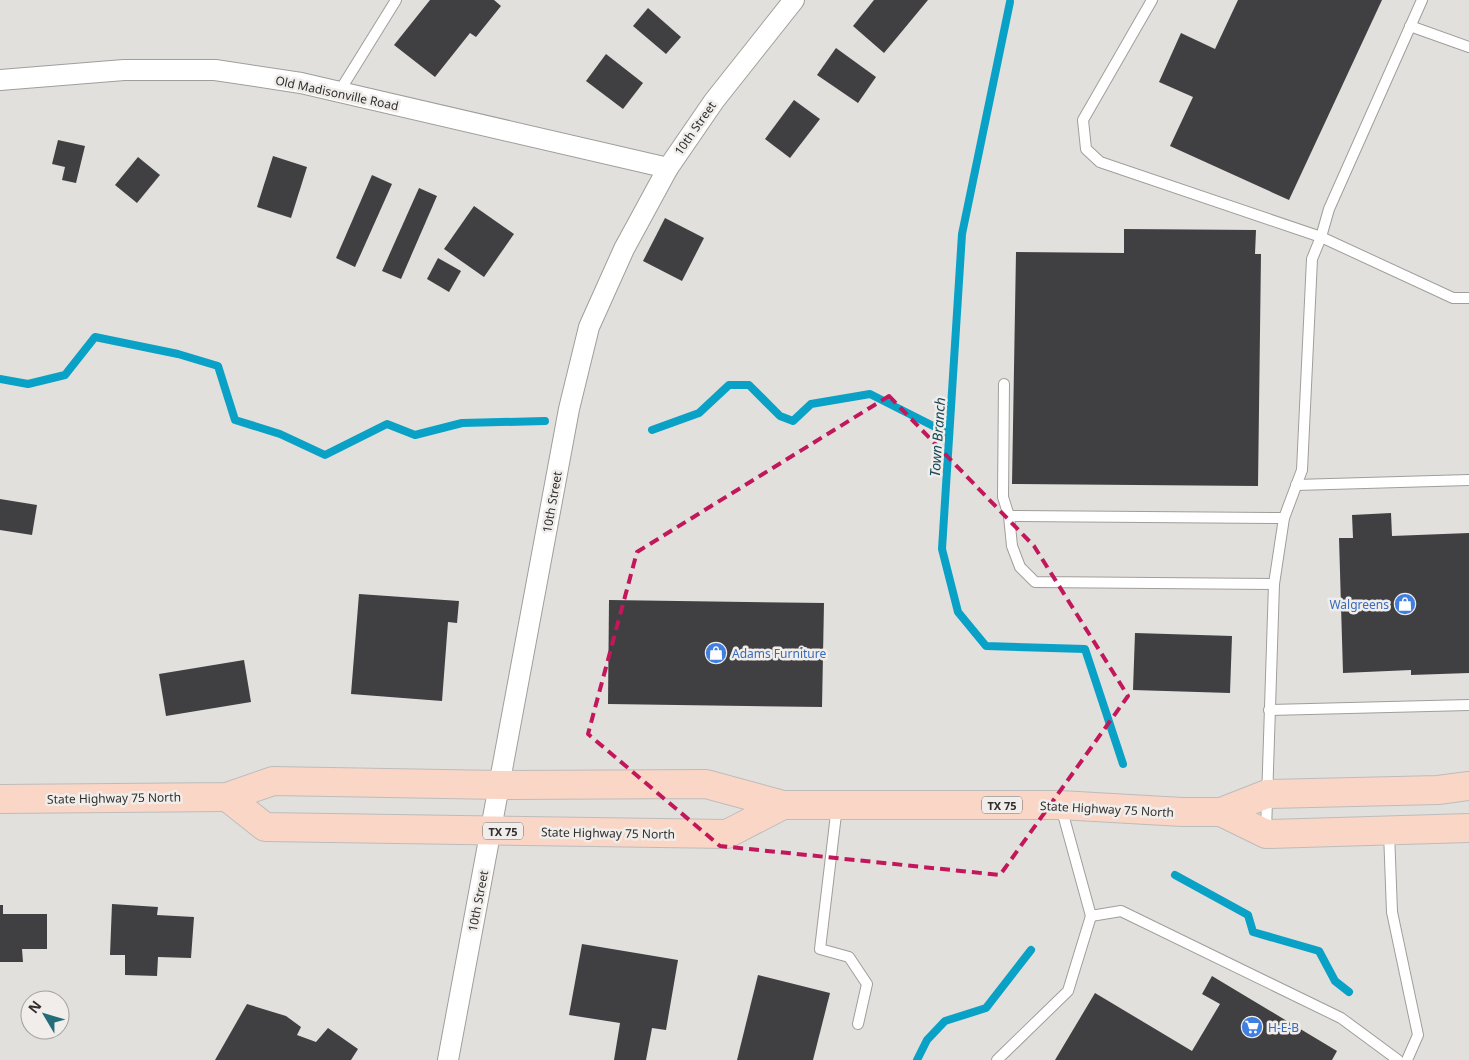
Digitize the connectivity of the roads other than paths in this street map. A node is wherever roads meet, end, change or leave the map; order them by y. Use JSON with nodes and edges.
{"nodes":[{"id":1,"x":396,"y":0,"type":"edge"},
{"id":2,"x":794,"y":0,"type":"edge"},
{"id":3,"x":1152,"y":0,"type":"edge"},
{"id":4,"x":1422,"y":0,"type":"edge"},
{"id":5,"x":1410,"y":26,"type":"junction"},
{"id":6,"x":1469,"y":47,"type":"edge"},
{"id":7,"x":0,"y":80,"type":"edge"},
{"id":8,"x":339,"y":92,"type":"junction"},
{"id":9,"x":668,"y":168,"type":"junction"},
{"id":10,"x":1321,"y":237,"type":"junction"},
{"id":11,"x":1469,"y":298,"type":"edge"},
{"id":12,"x":1004,"y":384,"type":"dead end"},
{"id":13,"x":1469,"y":480,"type":"edge"},
{"id":14,"x":1296,"y":485,"type":"junction"},
{"id":15,"x":1009,"y":516,"type":"junction"},
{"id":16,"x":1284,"y":518,"type":"junction"},
{"id":17,"x":1274,"y":584,"type":"junction"},
{"id":18,"x":1469,"y":705,"type":"edge"},
{"id":19,"x":1269,"y":710,"type":"junction"},
{"id":20,"x":500,"y":785,"type":"junction"},
{"id":21,"x":1469,"y":786,"type":"edge"},
{"id":22,"x":1267,"y":794,"type":"junction"},
{"id":23,"x":227,"y":796,"type":"junction"},
{"id":24,"x":0,"y":799,"type":"edge"},
{"id":25,"x":784,"y":805,"type":"junction"},
{"id":26,"x":837,"y":805,"type":"junction"},
{"id":27,"x":1060,"y":805,"type":"junction"},
{"id":28,"x":1221,"y":812,"type":"junction"},
{"id":29,"x":1469,"y":828,"type":"edge"},
{"id":30,"x":491,"y":831,"type":"junction"},
{"id":31,"x":1390,"y":831,"type":"junction"},
{"id":32,"x":1266,"y":834,"type":"junction"},
{"id":33,"x":1091,"y":916,"type":"junction"},
{"id":34,"x":858,"y":1024,"type":"dead end"},
{"id":35,"x":448,"y":1060,"type":"edge"},
{"id":36,"x":996,"y":1060,"type":"edge"},
{"id":37,"x":1398,"y":1060,"type":"edge"},
{"id":38,"x":1407,"y":1060,"type":"edge"}],
"edges":[{"from":1,"to":8,"type":"lane"},
{"from":2,"to":9,"type":"street","name":"10th Street"},
{"from":3,"to":10,"type":"lane"},
{"from":4,"to":5,"type":"lane"},
{"from":5,"to":6,"type":"lane"},
{"from":5,"to":10,"type":"lane"},
{"from":7,"to":8,"type":"street","name":"Old Madisonville Road"},
{"from":8,"to":9,"type":"street","name":"Old Madisonville Road"},
{"from":9,"to":20,"type":"street","name":"10th Street"},
{"from":10,"to":11,"type":"lane"},
{"from":10,"to":14,"type":"lane"},
{"from":12,"to":15,"type":"lane"},
{"from":13,"to":14,"type":"lane"},
{"from":14,"to":16,"type":"lane"},
{"from":15,"to":16,"type":"lane"},
{"from":15,"to":17,"type":"lane"},
{"from":16,"to":17,"type":"lane"},
{"from":17,"to":19,"type":"lane"},
{"from":18,"to":19,"type":"lane"},
{"from":19,"to":22,"type":"lane"},
{"from":20,"to":23,"type":"main road","name":"State Highway 75 North","number":"TX 75"},
{"from":20,"to":25,"type":"main road","name":"State Highway 75 North","number":"TX 75"},
{"from":20,"to":30,"type":"street","name":"10th Street"},
{"from":21,"to":22,"type":"main road","name":"State Highway 75 North","number":"TX 75"},
{"from":22,"to":28,"type":"main road","name":"State Highway 75 North","number":"TX 75"},
{"from":22,"to":32,"type":"lane"},
{"from":23,"to":24,"type":"main road","name":"State Highway 75 North","number":"TX 75"},
{"from":23,"to":30,"type":"main road","name":"State Highway 75 North","number":"TX 75"},
{"from":25,"to":26,"type":"main road","name":"State Highway 75 North","number":"TX 75"},
{"from":25,"to":30,"type":"main road","name":"State Highway 75 North","number":"TX 75"},
{"from":26,"to":27,"type":"main road","name":"State Highway 75 North","number":"TX 75"},
{"from":26,"to":34,"type":"lane"},
{"from":27,"to":28,"type":"main road","name":"State Highway 75 North","number":"TX 75"},
{"from":27,"to":33,"type":"lane"},
{"from":28,"to":32,"type":"main road","name":"State Highway 75 North","number":"TX 75"},
{"from":29,"to":31,"type":"main road","name":"State Highway 75 North","number":"TX 75"},
{"from":30,"to":35,"type":"street","name":"10th Street"},
{"from":31,"to":32,"type":"main road","name":"State Highway 75 North","number":"TX 75"},
{"from":31,"to":38,"type":"lane"},
{"from":33,"to":36,"type":"lane"},
{"from":33,"to":37,"type":"lane"}]}
